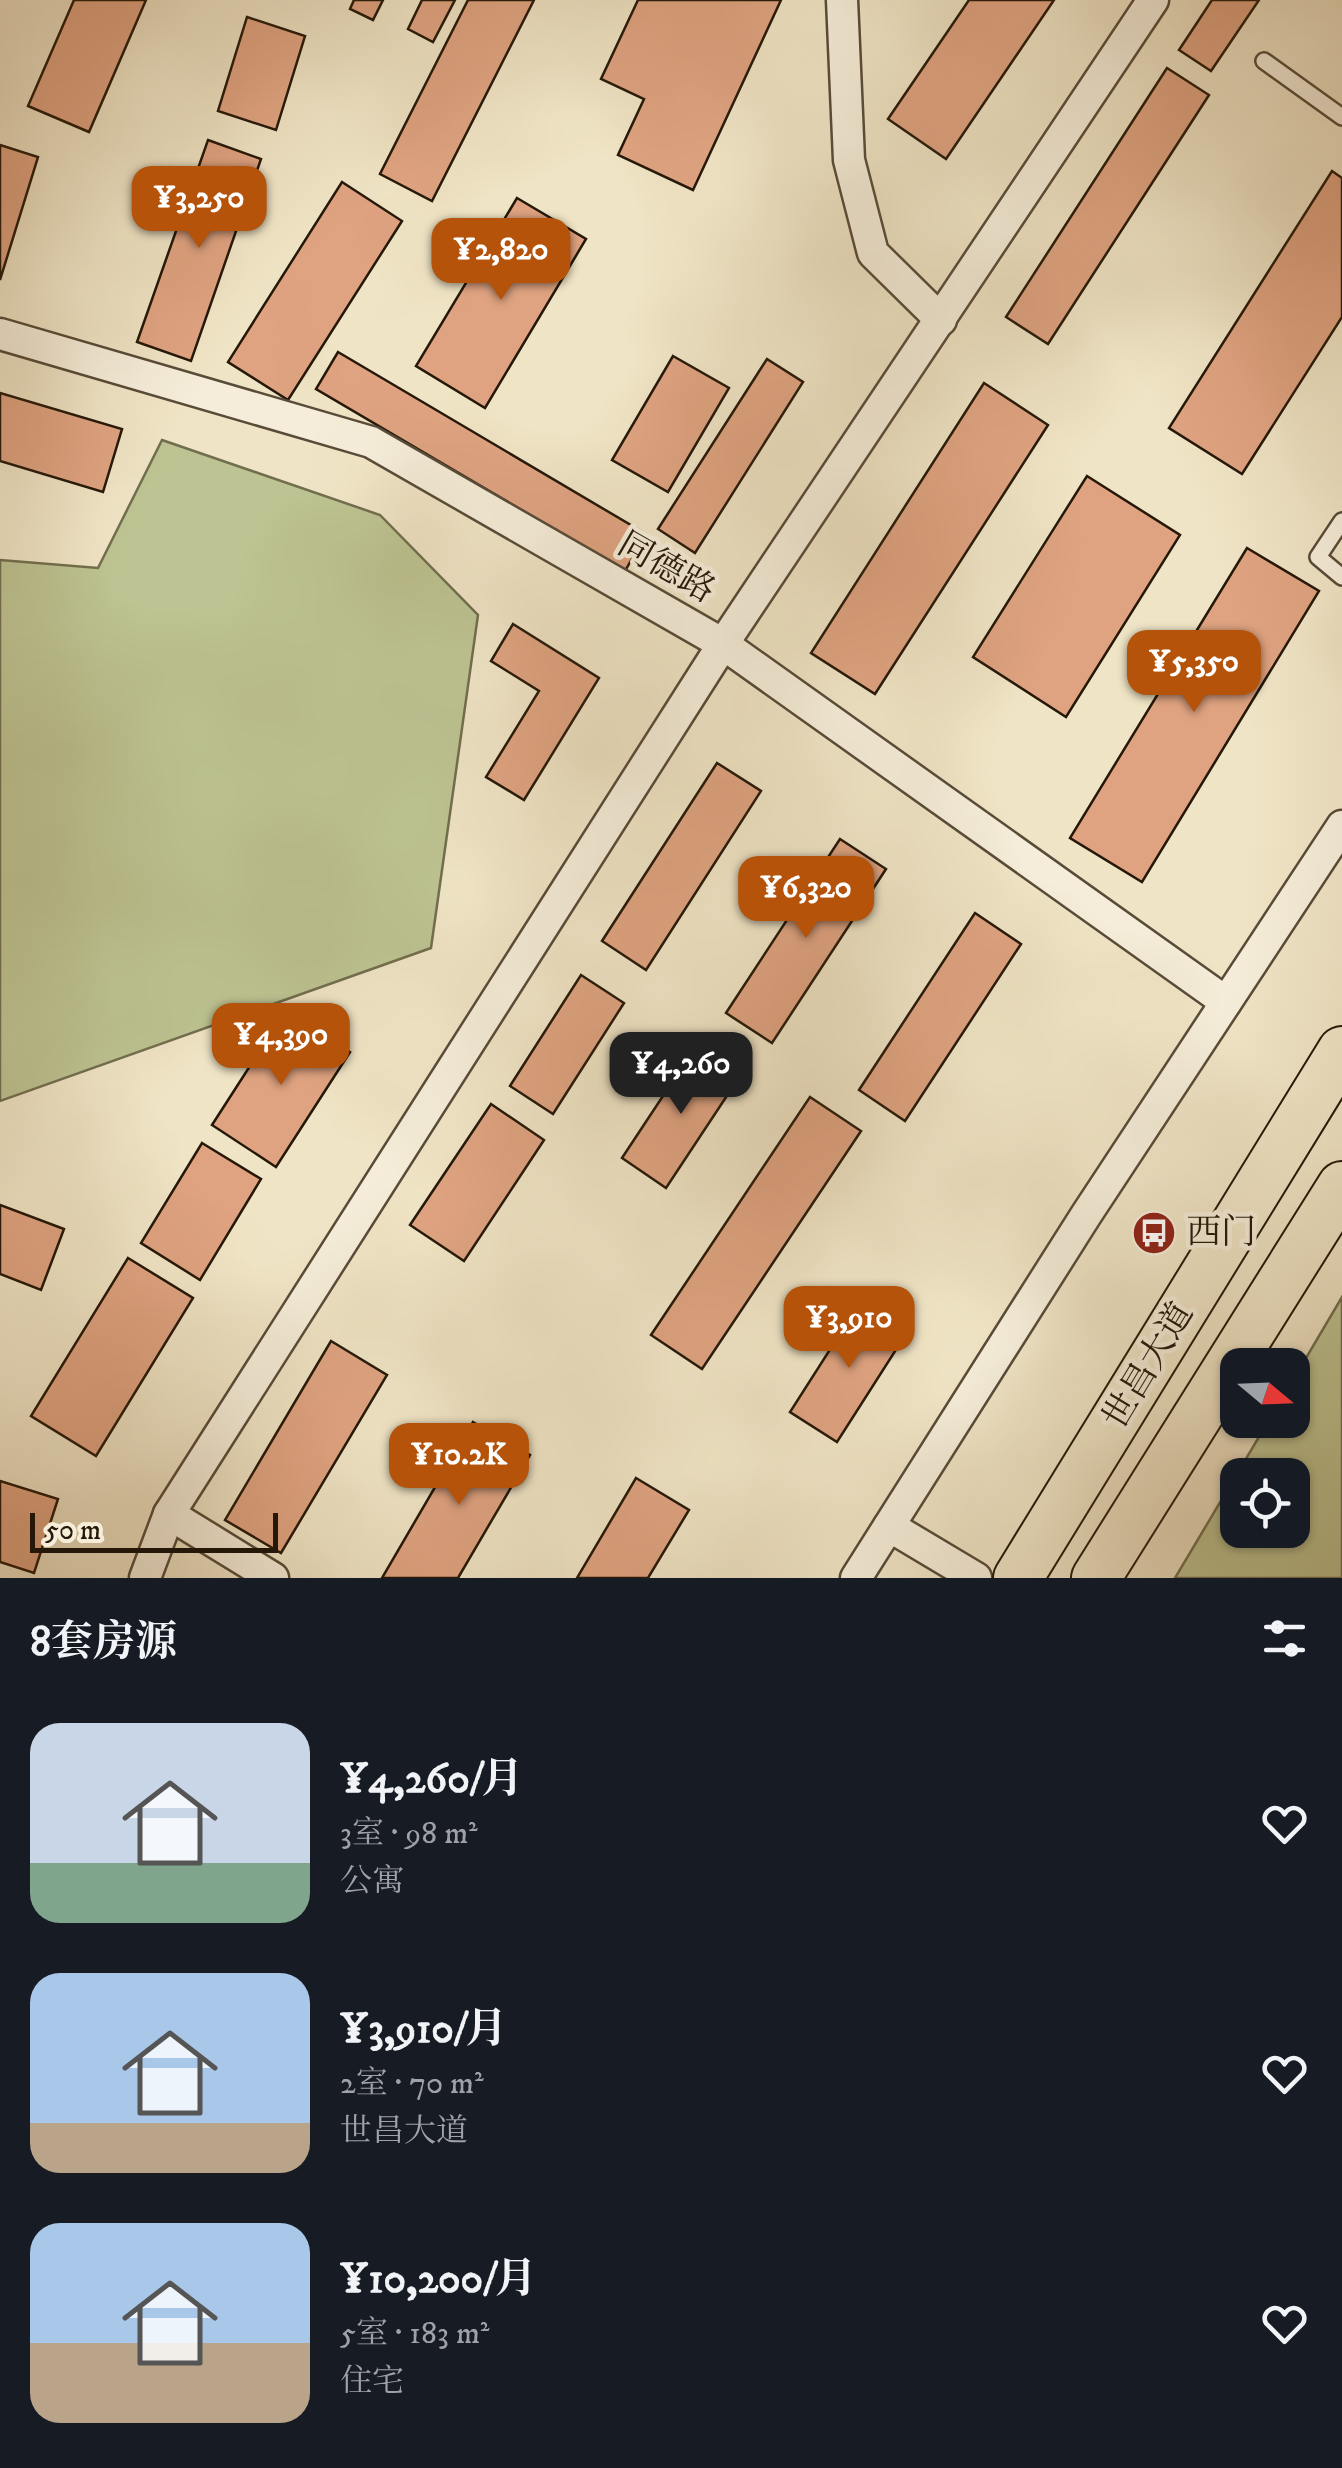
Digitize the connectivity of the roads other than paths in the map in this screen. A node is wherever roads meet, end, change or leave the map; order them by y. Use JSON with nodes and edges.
{"nodes":[{"id":1,"x":842,"y":0,"type":"edge"},
{"id":2,"x":1154,"y":0,"type":"edge"},
{"id":3,"x":1264,"y":61,"type":"dead end"},
{"id":4,"x":1342,"y":117,"type":"edge"},
{"id":5,"x":942,"y":320,"type":"junction"},
{"id":6,"x":0,"y":334,"type":"edge"},
{"id":7,"x":1342,"y":521,"type":"edge"},
{"id":8,"x":1342,"y":577,"type":"edge"},
{"id":9,"x":723,"y":644,"type":"junction"},
{"id":10,"x":1342,"y":826,"type":"edge"},
{"id":11,"x":1226,"y":1002,"type":"junction"},
{"id":12,"x":1342,"y":1052,"type":"edge"},
{"id":13,"x":1342,"y":1186,"type":"edge"},
{"id":14,"x":168,"y":1514,"type":"junction"},
{"id":15,"x":889,"y":1526,"type":"junction"},
{"id":16,"x":145,"y":1578,"type":"edge"},
{"id":17,"x":274,"y":1578,"type":"edge"},
{"id":18,"x":856,"y":1578,"type":"edge"},
{"id":19,"x":976,"y":1578,"type":"edge"},
{"id":20,"x":1018,"y":1578,"type":"edge"},
{"id":21,"x":1096,"y":1578,"type":"edge"}],
"edges":[{"from":1,"to":5,"type":"street"},
{"from":2,"to":5,"type":"street"},
{"from":3,"to":4,"type":"lane"},
{"from":5,"to":9,"type":"street"},
{"from":6,"to":9,"type":"street","name":"同德路"},
{"from":7,"to":8,"type":"lane"},
{"from":9,"to":11,"type":"street","name":"同德路"},
{"from":9,"to":14,"type":"street"},
{"from":10,"to":11,"type":"street"},
{"from":11,"to":15,"type":"street"},
{"from":12,"to":20,"type":"main road","name":"世昌大道"},
{"from":13,"to":21,"type":"main road","name":"世昌大道"},
{"from":14,"to":16,"type":"street"},
{"from":14,"to":17,"type":"street"},
{"from":15,"to":18,"type":"street"},
{"from":15,"to":19,"type":"street"}]}
